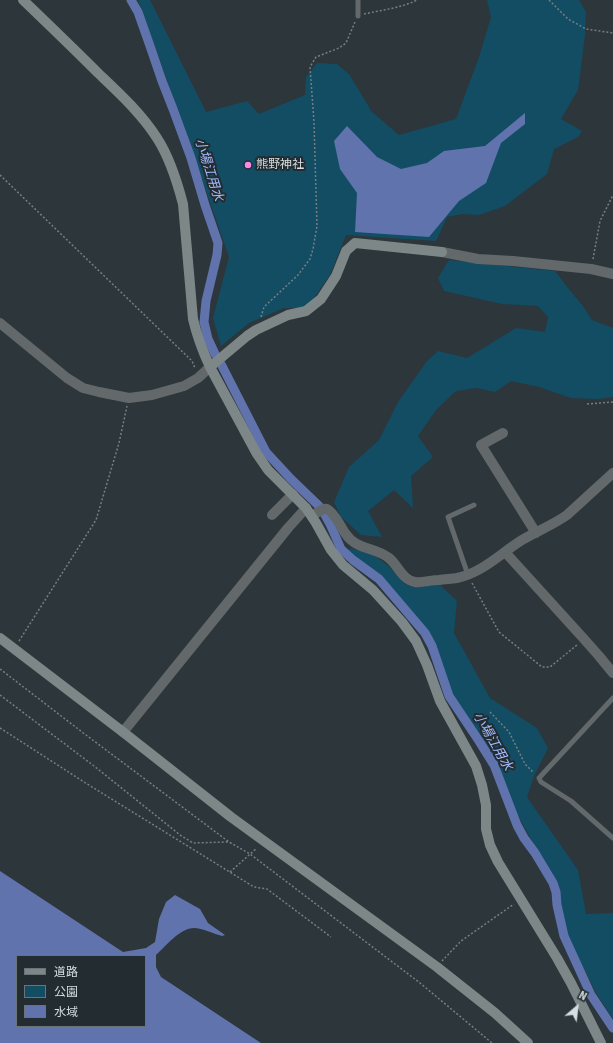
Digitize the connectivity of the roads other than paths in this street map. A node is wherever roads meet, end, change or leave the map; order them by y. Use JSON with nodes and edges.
{"nodes":[{"id":1,"x":23,"y":0,"type":"edge"},
{"id":2,"x":358,"y":0,"type":"edge"},
{"id":3,"x":358,"y":16,"type":"road end"},
{"id":4,"x":613,"y":274,"type":"edge"},
{"id":5,"x":0,"y":323,"type":"edge"},
{"id":6,"x":210,"y":367,"type":"junction"},
{"id":7,"x":503,"y":433,"type":"dead end"},
{"id":8,"x":613,"y":473,"type":"edge"},
{"id":9,"x":293,"y":494,"type":"junction"},
{"id":10,"x":474,"y":505,"type":"dead end"},
{"id":11,"x":275,"y":511,"type":"dead end"},
{"id":12,"x":309,"y":512,"type":"junction"},
{"id":13,"x":536,"y":533,"type":"junction"},
{"id":14,"x":505,"y":552,"type":"junction"},
{"id":15,"x":468,"y":575,"type":"junction"},
{"id":16,"x":0,"y":638,"type":"edge"},
{"id":17,"x":612,"y":671,"type":"edge"},
{"id":18,"x":613,"y":698,"type":"edge"},
{"id":19,"x":123,"y":732,"type":"junction"},
{"id":20,"x":613,"y":838,"type":"edge"},
{"id":21,"x":528,"y":1043,"type":"edge"},
{"id":22,"x":601,"y":1043,"type":"edge"}],
"edges":[{"from":1,"to":6,"type":"street"},
{"from":2,"to":3,"type":"lane"},
{"from":4,"to":6,"type":"street"},
{"from":5,"to":6,"type":"street"},
{"from":6,"to":9,"type":"street"},
{"from":7,"to":13,"type":"street"},
{"from":8,"to":13,"type":"street"},
{"from":9,"to":11,"type":"street"},
{"from":9,"to":12,"type":"street"},
{"from":10,"to":15,"type":"lane"},
{"from":12,"to":15,"type":"street"},
{"from":12,"to":19,"type":"street"},
{"from":12,"to":22,"type":"street"},
{"from":13,"to":14,"type":"street"},
{"from":14,"to":15,"type":"street"},
{"from":14,"to":17,"type":"street"},
{"from":16,"to":19,"type":"street"},
{"from":18,"to":20,"type":"lane"},
{"from":19,"to":21,"type":"street"}]}
